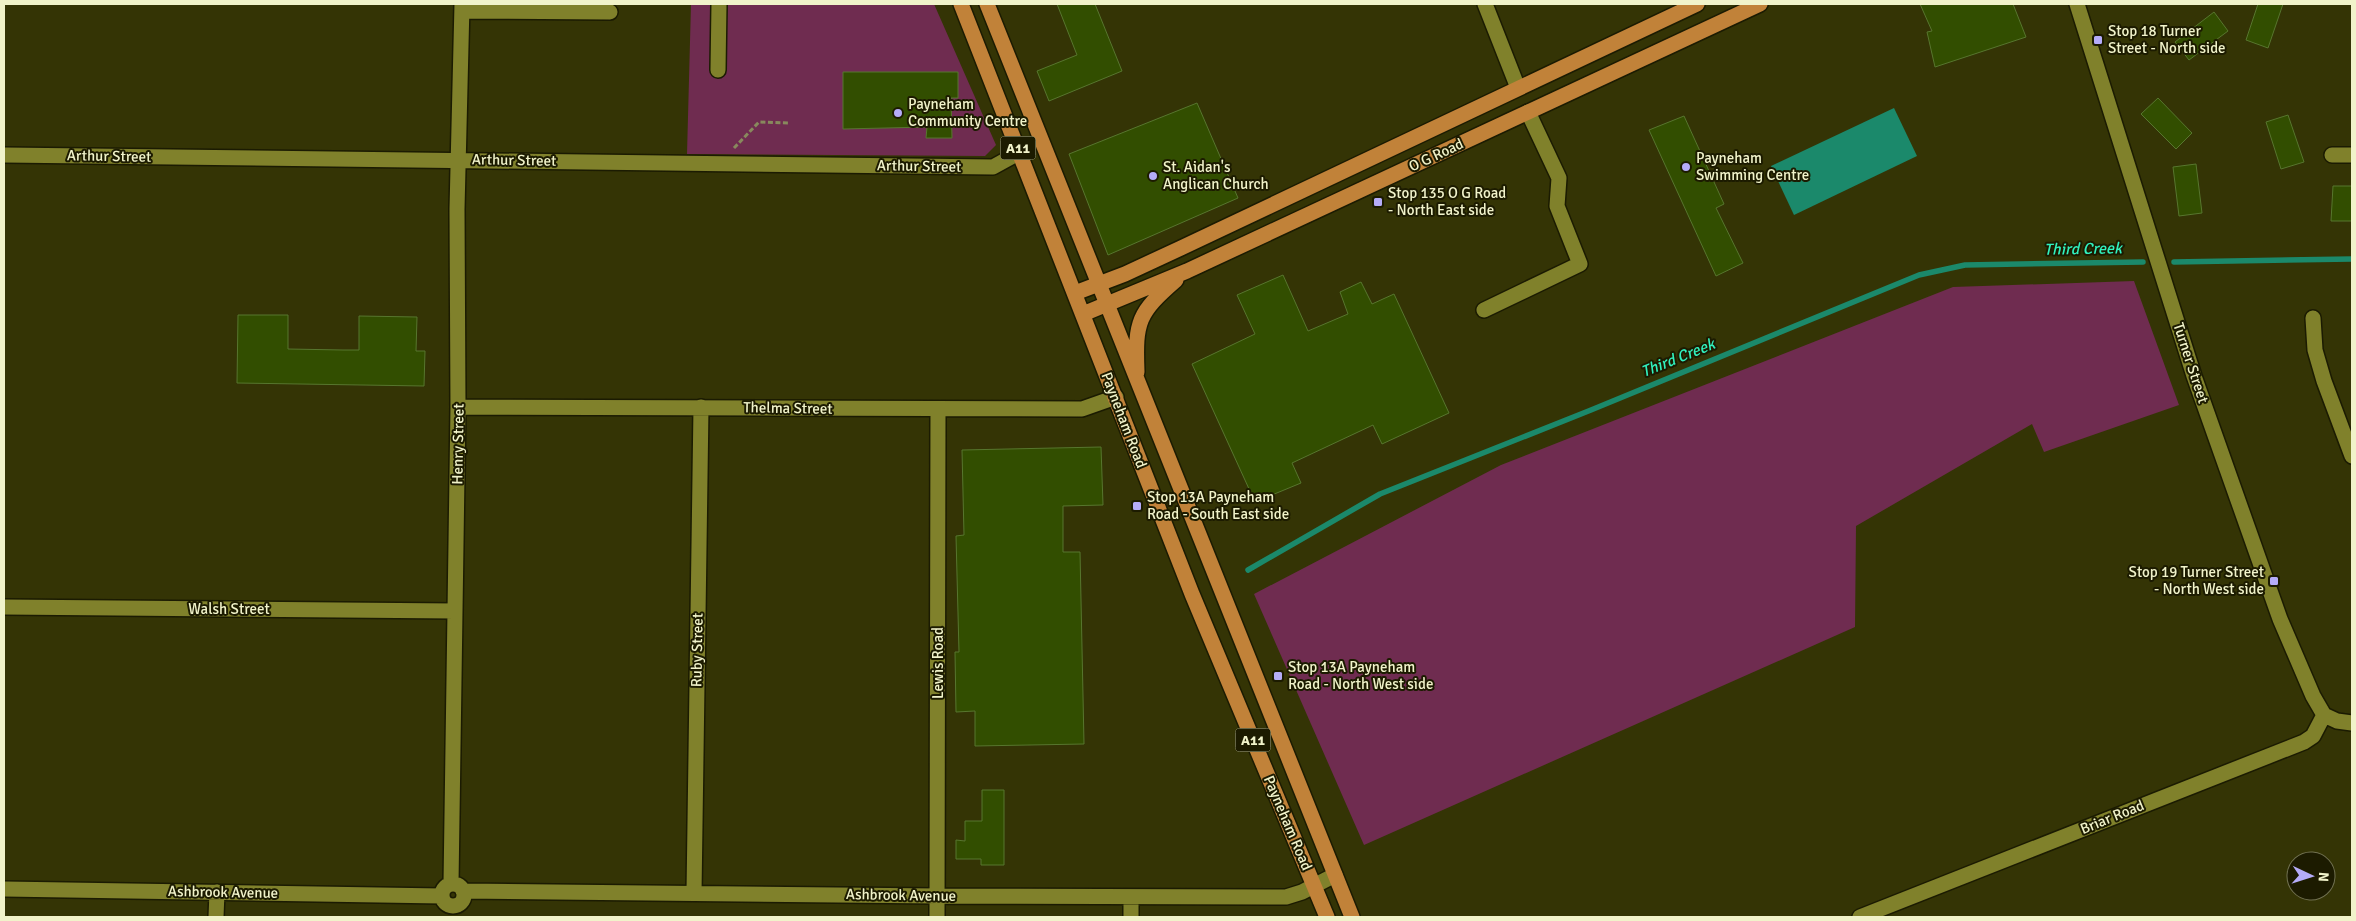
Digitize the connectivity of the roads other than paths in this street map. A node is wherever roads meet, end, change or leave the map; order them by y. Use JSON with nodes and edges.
{"nodes":[{"id":1,"x":719,"y":4,"type":"edge"},
{"id":2,"x":961,"y":4,"type":"edge"},
{"id":3,"x":987,"y":4,"type":"edge"},
{"id":4,"x":1485,"y":4,"type":"edge"},
{"id":5,"x":1697,"y":4,"type":"edge"},
{"id":6,"x":1760,"y":4,"type":"edge"},
{"id":7,"x":2077,"y":4,"type":"edge"},
{"id":8,"x":462,"y":7,"type":"edge"},
{"id":9,"x":610,"y":12,"type":"dead end"},
{"id":10,"x":718,"y":70,"type":"dead end"},
{"id":11,"x":1518,"y":88,"type":"junction"},
{"id":12,"x":1528,"y":112,"type":"junction"},
{"id":13,"x":1020,"y":152,"type":"junction"},
{"id":14,"x":4,"y":155,"type":"edge"},
{"id":15,"x":2332,"y":155,"type":"dead end"},
{"id":16,"x":2352,"y":155,"type":"edge"},
{"id":17,"x":458,"y":159,"type":"junction"},
{"id":18,"x":1187,"y":271,"type":"junction"},
{"id":19,"x":1098,"y":284,"type":"junction"},
{"id":20,"x":1075,"y":293,"type":"junction"},
{"id":21,"x":1106,"y":305,"type":"junction"},
{"id":22,"x":1484,"y":310,"type":"dead end"},
{"id":23,"x":1083,"y":314,"type":"junction"},
{"id":24,"x":2313,"y":318,"type":"dead end"},
{"id":25,"x":1137,"y":384,"type":"junction"},
{"id":26,"x":1116,"y":398,"type":"junction"},
{"id":27,"x":458,"y":407,"type":"junction"},
{"id":28,"x":701,"y":407,"type":"junction"},
{"id":29,"x":938,"y":410,"type":"junction"},
{"id":30,"x":2352,"y":456,"type":"edge"},
{"id":31,"x":4,"y":607,"type":"edge"},
{"id":32,"x":455,"y":611,"type":"junction"},
{"id":33,"x":2324,"y":714,"type":"junction"},
{"id":34,"x":2352,"y":722,"type":"edge"},
{"id":35,"x":1335,"y":875,"type":"junction"},
{"id":36,"x":1314,"y":886,"type":"junction"},
{"id":37,"x":4,"y":888,"type":"edge"},
{"id":38,"x":217,"y":892,"type":"junction"},
{"id":39,"x":694,"y":893,"type":"junction"},
{"id":40,"x":938,"y":896,"type":"junction"},
{"id":41,"x":1131,"y":897,"type":"junction"},
{"id":42,"x":451,"y":899,"type":"edge"},
{"id":43,"x":216,"y":917,"type":"edge"},
{"id":44,"x":937,"y":917,"type":"edge"},
{"id":45,"x":1131,"y":917,"type":"edge"},
{"id":46,"x":1327,"y":917,"type":"edge"},
{"id":47,"x":1352,"y":917,"type":"edge"},
{"id":48,"x":1860,"y":917,"type":"edge"}],
"edges":[{"from":1,"to":10,"type":"street"},
{"from":2,"to":13,"type":"main road","name":"Payneham Road","number":"A11"},
{"from":3,"to":19,"type":"main road","name":"Payneham Road","number":"A11"},
{"from":4,"to":11,"type":"street"},
{"from":5,"to":11,"type":"main road","name":"O G Road"},
{"from":6,"to":12,"type":"main road","name":"O G Road"},
{"from":7,"to":33,"type":"street","name":"Turner Street"},
{"from":8,"to":9,"type":"street"},
{"from":8,"to":17,"type":"street","name":"Henry Street"},
{"from":11,"to":12,"type":"main road"},
{"from":11,"to":19,"type":"main road","name":"O G Road"},
{"from":12,"to":18,"type":"main road","name":"O G Road"},
{"from":12,"to":22,"type":"street"},
{"from":13,"to":17,"type":"street","name":"Arthur Street"},
{"from":13,"to":20,"type":"main road","name":"Payneham Road","number":"A11"},
{"from":14,"to":17,"type":"street","name":"Arthur Street"},
{"from":15,"to":16,"type":"street"},
{"from":17,"to":27,"type":"street","name":"Henry Street"},
{"from":18,"to":21,"type":"main road","name":"O G Road"},
{"from":18,"to":25,"type":"main road"},
{"from":19,"to":20,"type":"main road","name":"O G Road"},
{"from":19,"to":21,"type":"main road","name":"Payneham Road","number":"A11"},
{"from":20,"to":23,"type":"main road","name":"Payneham Road","number":"A11"},
{"from":21,"to":23,"type":"main road","name":"O G Road"},
{"from":21,"to":25,"type":"main road","name":"Payneham Road","number":"A11"},
{"from":23,"to":26,"type":"main road","name":"Payneham Road","number":"A11"},
{"from":24,"to":30,"type":"street"},
{"from":25,"to":35,"type":"main road","name":"Payneham Road","number":"A11"},
{"from":26,"to":29,"type":"street","name":"Thelma Street"},
{"from":26,"to":36,"type":"main road","name":"Payneham Road","number":"A11"},
{"from":27,"to":28,"type":"street","name":"Thelma Street"},
{"from":27,"to":32,"type":"street","name":"Henry Street"},
{"from":28,"to":29,"type":"street","name":"Thelma Street"},
{"from":28,"to":39,"type":"street","name":"Ruby Street"},
{"from":29,"to":40,"type":"street","name":"Lewis Road"},
{"from":31,"to":32,"type":"street","name":"Walsh Street"},
{"from":32,"to":42,"type":"street","name":"Henry Street"},
{"from":33,"to":34,"type":"street"},
{"from":33,"to":48,"type":"street","name":"Briar Road"},
{"from":35,"to":36,"type":"street","name":"Ashbrook Avenue"},
{"from":35,"to":47,"type":"main road","name":"Payneham Road","number":"A11"},
{"from":36,"to":41,"type":"street","name":"Ashbrook Avenue"},
{"from":36,"to":46,"type":"main road","name":"Payneham Road","number":"A11"},
{"from":37,"to":38,"type":"street","name":"Ashbrook Avenue"},
{"from":38,"to":42,"type":"street","name":"Ashbrook Avenue"},
{"from":38,"to":43,"type":"street"},
{"from":39,"to":40,"type":"street","name":"Ashbrook Avenue"},
{"from":39,"to":42,"type":"street","name":"Ashbrook Avenue"},
{"from":40,"to":41,"type":"street","name":"Ashbrook Avenue"},
{"from":40,"to":44,"type":"street","name":"Lewis Road"},
{"from":41,"to":45,"type":"street"}]}
